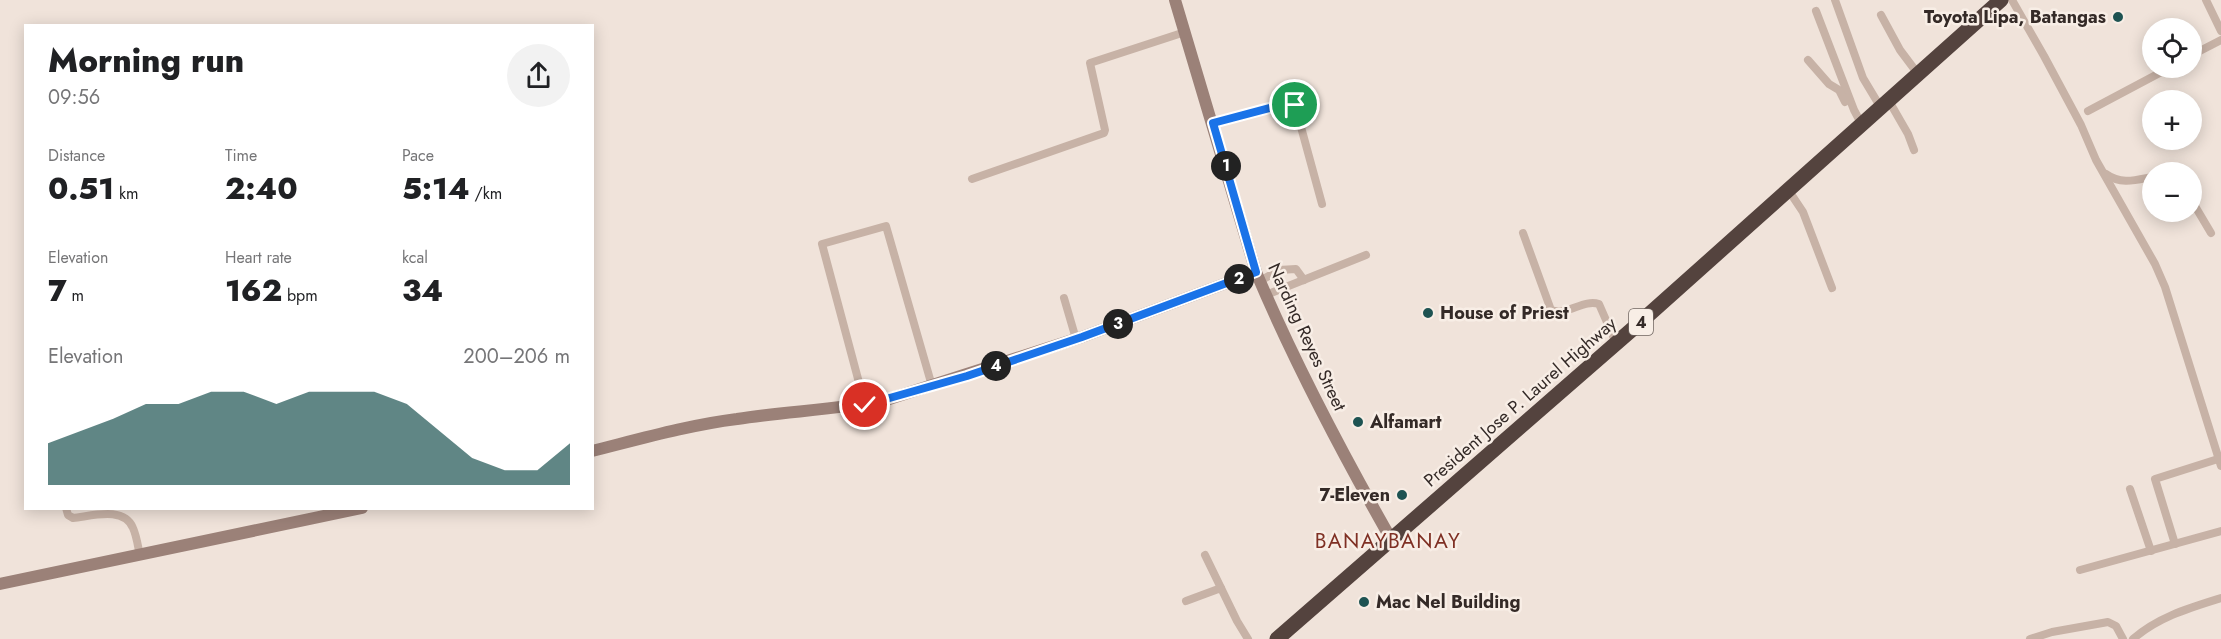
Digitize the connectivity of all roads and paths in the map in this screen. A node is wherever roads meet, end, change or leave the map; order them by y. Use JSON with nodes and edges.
{"nodes":[{"id":1,"x":1175,"y":0,"type":"edge"},
{"id":2,"x":1835,"y":0,"type":"edge"},
{"id":3,"x":2012,"y":0,"type":"edge"},
{"id":4,"x":2206,"y":0,"type":"edge"},
{"id":5,"x":1993,"y":3,"type":"edge"},
{"id":6,"x":1816,"y":11,"type":"dead end"},
{"id":7,"x":1881,"y":15,"type":"dead end"},
{"id":8,"x":1185,"y":32,"type":"junction"},
{"id":9,"x":2221,"y":32,"type":"edge"},
{"id":10,"x":2221,"y":40,"type":"edge"},
{"id":11,"x":2202,"y":50,"type":"edge"},
{"id":12,"x":1808,"y":60,"type":"dead end"},
{"id":13,"x":1918,"y":74,"type":"junction"},
{"id":14,"x":2150,"y":78,"type":"edge"},
{"id":15,"x":1885,"y":105,"type":"junction"},
{"id":16,"x":2088,"y":111,"type":"dead end"},
{"id":17,"x":1213,"y":123,"type":"junction"},
{"id":18,"x":1860,"y":128,"type":"junction"},
{"id":19,"x":1914,"y":150,"type":"dead end"},
{"id":20,"x":2104,"y":172,"type":"junction"},
{"id":21,"x":972,"y":179,"type":"dead end"},
{"id":22,"x":2142,"y":179,"type":"edge"},
{"id":23,"x":1789,"y":191,"type":"junction"},
{"id":24,"x":1322,"y":204,"type":"dead end"},
{"id":25,"x":2202,"y":218,"type":"edge"},
{"id":26,"x":1523,"y":233,"type":"dead end"},
{"id":27,"x":2211,"y":234,"type":"dead end"},
{"id":28,"x":1366,"y":255,"type":"dead end"},
{"id":29,"x":1258,"y":277,"type":"junction"},
{"id":30,"x":1304,"y":280,"type":"junction"},
{"id":31,"x":1832,"y":288,"type":"dead end"},
{"id":32,"x":1266,"y":295,"type":"junction"},
{"id":33,"x":1064,"y":298,"type":"dead end"},
{"id":34,"x":1076,"y":339,"type":"junction"},
{"id":35,"x":1616,"y":343,"type":"junction"},
{"id":36,"x":932,"y":386,"type":"junction"},
{"id":37,"x":865,"y":405,"type":"junction"},
{"id":38,"x":594,"y":451,"type":"edge"},
{"id":39,"x":2220,"y":462,"type":"edge"},
{"id":40,"x":2130,"y":489,"type":"dead end"},
{"id":41,"x":67,"y":510,"type":"edge"},
{"id":42,"x":353,"y":510,"type":"edge"},
{"id":43,"x":111,"y":511,"type":"edge"},
{"id":44,"x":2221,"y":531,"type":"edge"},
{"id":45,"x":1391,"y":539,"type":"junction"},
{"id":46,"x":2175,"y":544,"type":"junction"},
{"id":47,"x":2151,"y":550,"type":"junction"},
{"id":48,"x":1205,"y":555,"type":"dead end"},
{"id":49,"x":140,"y":556,"type":"junction"},
{"id":50,"x":2080,"y":570,"type":"dead end"},
{"id":51,"x":0,"y":584,"type":"edge"},
{"id":52,"x":1221,"y":588,"type":"junction"},
{"id":53,"x":2221,"y":598,"type":"edge"},
{"id":54,"x":1186,"y":601,"type":"dead end"},
{"id":55,"x":1248,"y":639,"type":"edge"},
{"id":56,"x":1277,"y":639,"type":"edge"},
{"id":57,"x":2030,"y":639,"type":"edge"},
{"id":58,"x":2123,"y":639,"type":"edge"},
{"id":59,"x":2133,"y":639,"type":"edge"}],
"edges":[{"from":1,"to":8,"type":"street","name":"Narding Reyes Street"},
{"from":2,"to":15,"type":"street"},
{"from":3,"to":20,"type":"street"},
{"from":4,"to":9,"type":"street"},
{"from":5,"to":13,"type":"highway","name":"President Jose P. Laurel Highway","number":"4"},
{"from":6,"to":18,"type":"street"},
{"from":7,"to":13,"type":"street"},
{"from":8,"to":17,"type":"street","name":"Narding Reyes Street"},
{"from":8,"to":21,"type":"street"},
{"from":10,"to":11,"type":"street"},
{"from":12,"to":18,"type":"street"},
{"from":13,"to":15,"type":"highway","name":"President Jose P. Laurel Highway","number":"4"},
{"from":14,"to":16,"type":"street"},
{"from":15,"to":18,"type":"highway","name":"President Jose P. Laurel Highway","number":"4"},
{"from":15,"to":19,"type":"street"},
{"from":17,"to":24,"type":"street"},
{"from":17,"to":29,"type":"street","name":"Narding Reyes Street"},
{"from":18,"to":23,"type":"highway","name":"President Jose P. Laurel Highway","number":"4"},
{"from":20,"to":22,"type":"street"},
{"from":20,"to":39,"type":"street"},
{"from":23,"to":31,"type":"street"},
{"from":23,"to":35,"type":"highway","name":"President Jose P. Laurel Highway","number":"4"},
{"from":25,"to":27,"type":"street"},
{"from":26,"to":35,"type":"street"},
{"from":28,"to":30,"type":"street"},
{"from":29,"to":30,"type":"street"},
{"from":29,"to":32,"type":"street","name":"Narding Reyes Street"},
{"from":29,"to":34,"type":"street"},
{"from":30,"to":32,"type":"street"},
{"from":32,"to":45,"type":"street","name":"Narding Reyes Street"},
{"from":33,"to":34,"type":"street"},
{"from":34,"to":36,"type":"street"},
{"from":35,"to":45,"type":"highway","name":"President Jose P. Laurel Highway","number":"4"},
{"from":36,"to":37,"type":"street"},
{"from":36,"to":37,"type":"street"},
{"from":37,"to":38,"type":"street"},
{"from":39,"to":46,"type":"street"},
{"from":40,"to":47,"type":"street"},
{"from":41,"to":43,"type":"street"},
{"from":42,"to":49,"type":"street"},
{"from":43,"to":49,"type":"street"},
{"from":44,"to":46,"type":"street"},
{"from":45,"to":56,"type":"highway","name":"President Jose P. Laurel Highway","number":"4"},
{"from":46,"to":47,"type":"street"},
{"from":47,"to":50,"type":"street"},
{"from":48,"to":52,"type":"street"},
{"from":49,"to":51,"type":"street"},
{"from":52,"to":54,"type":"street"},
{"from":52,"to":55,"type":"street"},
{"from":53,"to":59,"type":"street"},
{"from":57,"to":58,"type":"street"}]}
